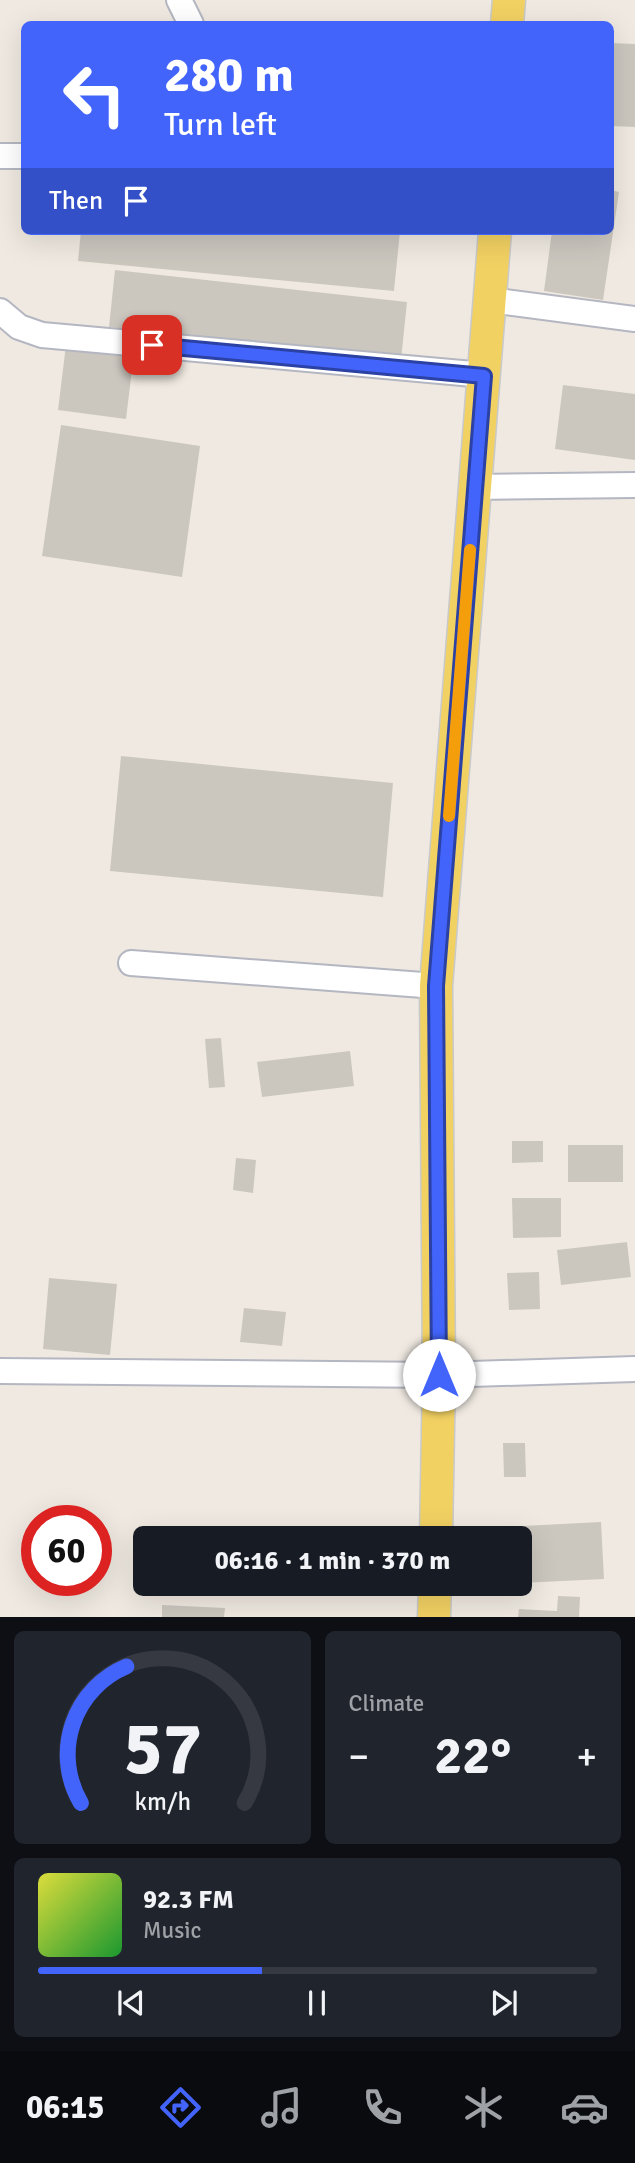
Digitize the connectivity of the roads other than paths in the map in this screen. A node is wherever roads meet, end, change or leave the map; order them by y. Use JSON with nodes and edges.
{"nodes":[{"id":1,"x":179,"y":0,"type":"edge"},
{"id":2,"x":509,"y":0,"type":"edge"},
{"id":3,"x":190,"y":21,"type":"edge"},
{"id":4,"x":507,"y":21,"type":"edge"},
{"id":5,"x":0,"y":156,"type":"edge"},
{"id":6,"x":21,"y":156,"type":"edge"},
{"id":7,"x":495,"y":235,"type":"edge"},
{"id":8,"x":490,"y":300,"type":"junction"},
{"id":9,"x":0,"y":311,"type":"edge"},
{"id":10,"x":635,"y":319,"type":"edge"},
{"id":11,"x":484,"y":376,"type":"junction"},
{"id":12,"x":635,"y":485,"type":"edge"},
{"id":13,"x":475,"y":487,"type":"junction"},
{"id":14,"x":131,"y":963,"type":"dead end"},
{"id":15,"x":436,"y":986,"type":"junction"},
{"id":16,"x":635,"y":1369,"type":"edge"},
{"id":17,"x":0,"y":1371,"type":"edge"},
{"id":18,"x":439,"y":1375,"type":"junction"},
{"id":19,"x":436,"y":1526,"type":"edge"},
{"id":20,"x":435,"y":1596,"type":"edge"},
{"id":21,"x":434,"y":1617,"type":"edge"}],
"edges":[{"from":1,"to":3,"type":"street"},
{"from":2,"to":4,"type":"main road"},
{"from":5,"to":6,"type":"street"},
{"from":7,"to":8,"type":"main road"},
{"from":8,"to":10,"type":"street"},
{"from":8,"to":11,"type":"main road"},
{"from":9,"to":11,"type":"street"},
{"from":11,"to":13,"type":"main road"},
{"from":12,"to":13,"type":"street"},
{"from":13,"to":15,"type":"main road"},
{"from":14,"to":15,"type":"street"},
{"from":15,"to":18,"type":"main road"},
{"from":16,"to":18,"type":"street"},
{"from":17,"to":18,"type":"street"},
{"from":18,"to":19,"type":"main road"},
{"from":20,"to":21,"type":"main road"}]}
